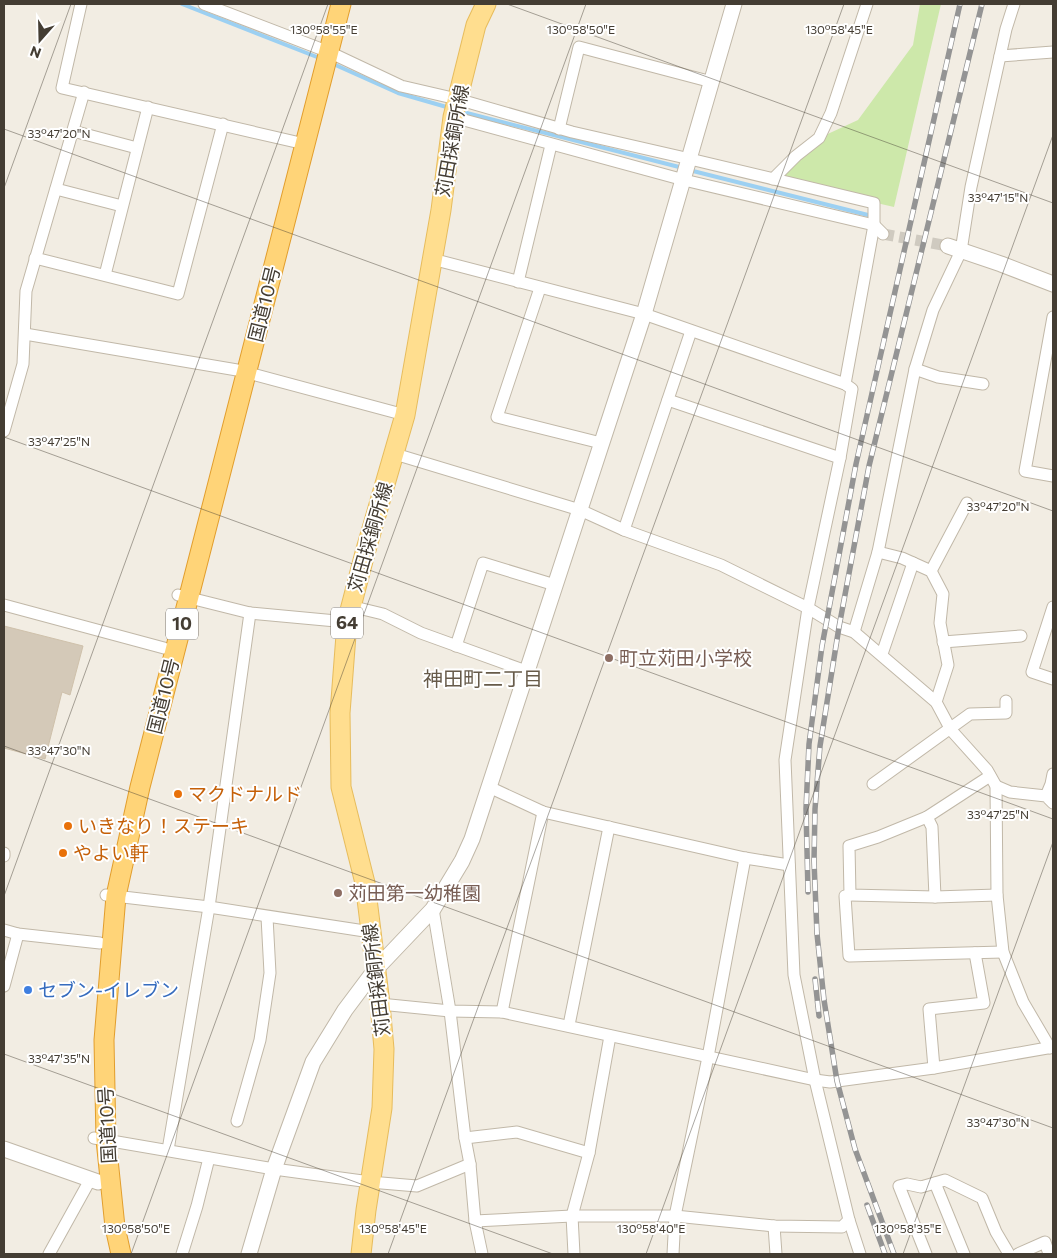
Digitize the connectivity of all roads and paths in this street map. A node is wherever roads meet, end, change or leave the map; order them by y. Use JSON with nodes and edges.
{"nodes":[{"id":1,"x":81,"y":4,"type":"edge"},
{"id":2,"x":329,"y":4,"type":"edge"},
{"id":3,"x":341,"y":4,"type":"edge"},
{"id":4,"x":486,"y":4,"type":"edge"},
{"id":5,"x":734,"y":4,"type":"edge"},
{"id":6,"x":867,"y":4,"type":"edge"},
{"id":7,"x":1014,"y":4,"type":"edge"},
{"id":8,"x":210,"y":5,"type":"edge"},
{"id":9,"x":323,"y":50,"type":"junction"},
{"id":10,"x":1053,"y":52,"type":"edge"},
{"id":11,"x":1000,"y":56,"type":"junction"},
{"id":12,"x":712,"y":82,"type":"junction"},
{"id":13,"x":84,"y":92,"type":"junction"},
{"id":14,"x":148,"y":107,"type":"junction"},
{"id":15,"x":455,"y":108,"type":"junction"},
{"id":16,"x":222,"y":124,"type":"junction"},
{"id":17,"x":559,"y":129,"type":"junction"},
{"id":18,"x":73,"y":130,"type":"junction"},
{"id":19,"x":296,"y":142,"type":"junction"},
{"id":20,"x":552,"y":145,"type":"junction"},
{"id":21,"x":137,"y":148,"type":"junction"},
{"id":22,"x":690,"y":159,"type":"junction"},
{"id":23,"x":773,"y":179,"type":"junction"},
{"id":24,"x":684,"y":180,"type":"junction"},
{"id":25,"x":56,"y":189,"type":"junction"},
{"id":26,"x":122,"y":206,"type":"junction"},
{"id":27,"x":874,"y":225,"type":"junction"},
{"id":28,"x":883,"y":234,"type":"tunnel mouth"},
{"id":29,"x":954,"y":249,"type":"junction"},
{"id":30,"x":35,"y":258,"type":"junction"},
{"id":31,"x":432,"y":259,"type":"junction"},
{"id":32,"x":104,"y":275,"type":"junction"},
{"id":33,"x":518,"y":282,"type":"junction"},
{"id":34,"x":1053,"y":284,"type":"edge"},
{"id":35,"x":540,"y":288,"type":"junction"},
{"id":36,"x":644,"y":314,"type":"junction"},
{"id":37,"x":1053,"y":317,"type":"edge"},
{"id":38,"x":691,"y":331,"type":"junction"},
{"id":39,"x":25,"y":334,"type":"junction"},
{"id":40,"x":915,"y":369,"type":"junction"},
{"id":41,"x":242,"y":372,"type":"junction"},
{"id":42,"x":1048,"y":376,"type":"edge"},
{"id":43,"x":845,"y":384,"type":"junction"},
{"id":44,"x":983,"y":384,"type":"dead end"},
{"id":45,"x":668,"y":400,"type":"junction"},
{"id":46,"x":405,"y":415,"type":"junction"},
{"id":47,"x":4,"y":431,"type":"edge"},
{"id":48,"x":601,"y":443,"type":"junction"},
{"id":49,"x":395,"y":454,"type":"junction"},
{"id":50,"x":840,"y":458,"type":"junction"},
{"id":51,"x":1053,"y":476,"type":"edge"},
{"id":52,"x":967,"y":503,"type":"dead end"},
{"id":53,"x":580,"y":510,"type":"junction"},
{"id":54,"x":624,"y":530,"type":"junction"},
{"id":55,"x":878,"y":552,"type":"junction"},
{"id":56,"x":913,"y":563,"type":"junction"},
{"id":57,"x":931,"y":572,"type":"junction"},
{"id":58,"x":555,"y":585,"type":"junction"},
{"id":59,"x":183,"y":597,"type":"junction"},
{"id":60,"x":4,"y":605,"type":"edge"},
{"id":61,"x":1053,"y":607,"type":"edge"},
{"id":62,"x":808,"y":608,"type":"junction"},
{"id":63,"x":250,"y":613,"type":"junction"},
{"id":64,"x":349,"y":614,"type":"junction"},
{"id":65,"x":854,"y":632,"type":"junction"},
{"id":66,"x":1021,"y":636,"type":"dead end"},
{"id":67,"x":943,"y":642,"type":"junction"},
{"id":68,"x":456,"y":646,"type":"junction"},
{"id":69,"x":164,"y":648,"type":"junction"},
{"id":70,"x":882,"y":654,"type":"junction"},
{"id":71,"x":526,"y":671,"type":"junction"},
{"id":72,"x":1053,"y":679,"type":"edge"},
{"id":73,"x":1006,"y":701,"type":"dead end"},
{"id":74,"x":936,"y":702,"type":"junction"},
{"id":75,"x":951,"y":730,"type":"junction"},
{"id":76,"x":1053,"y":774,"type":"edge"},
{"id":77,"x":993,"y":781,"type":"junction"},
{"id":78,"x":873,"y":784,"type":"dead end"},
{"id":79,"x":489,"y":786,"type":"junction"},
{"id":80,"x":1050,"y":799,"type":"edge"},
{"id":81,"x":543,"y":812,"type":"junction"},
{"id":82,"x":927,"y":817,"type":"junction"},
{"id":83,"x":609,"y":827,"type":"junction"},
{"id":84,"x":745,"y":858,"type":"junction"},
{"id":85,"x":789,"y":865,"type":"junction"},
{"id":86,"x":111,"y":895,"type":"junction"},
{"id":87,"x":850,"y":895,"type":"junction"},
{"id":88,"x":997,"y":895,"type":"junction"},
{"id":89,"x":935,"y":898,"type":"junction"},
{"id":90,"x":210,"y":907,"type":"junction"},
{"id":91,"x":433,"y":909,"type":"junction"},
{"id":92,"x":267,"y":917,"type":"junction"},
{"id":93,"x":4,"y":930,"type":"edge"},
{"id":94,"x":370,"y":932,"type":"junction"},
{"id":95,"x":18,"y":934,"type":"junction"},
{"id":96,"x":100,"y":943,"type":"junction"},
{"id":97,"x":975,"y":952,"type":"junction"},
{"id":98,"x":1003,"y":952,"type":"junction"},
{"id":99,"x":375,"y":970,"type":"junction"},
{"id":100,"x":4,"y":986,"type":"edge"},
{"id":101,"x":380,"y":1004,"type":"junction"},
{"id":102,"x":450,"y":1011,"type":"junction"},
{"id":103,"x":502,"y":1012,"type":"junction"},
{"id":104,"x":569,"y":1025,"type":"junction"},
{"id":105,"x":610,"y":1036,"type":"junction"},
{"id":106,"x":1052,"y":1047,"type":"edge"},
{"id":107,"x":708,"y":1058,"type":"junction"},
{"id":108,"x":934,"y":1068,"type":"junction"},
{"id":109,"x":815,"y":1080,"type":"junction"},
{"id":110,"x":238,"y":1121,"type":"dead end"},
{"id":111,"x":465,"y":1138,"type":"junction"},
{"id":112,"x":100,"y":1139,"type":"junction"},
{"id":113,"x":4,"y":1149,"type":"edge"},
{"id":114,"x":168,"y":1150,"type":"junction"},
{"id":115,"x":589,"y":1153,"type":"junction"},
{"id":116,"x":209,"y":1158,"type":"junction"},
{"id":117,"x":470,"y":1164,"type":"junction"},
{"id":118,"x":274,"y":1169,"type":"junction"},
{"id":119,"x":94,"y":1181,"type":"junction"},
{"id":120,"x":370,"y":1182,"type":"junction"},
{"id":121,"x":935,"y":1183,"type":"junction"},
{"id":122,"x":572,"y":1216,"type":"junction"},
{"id":123,"x":675,"y":1216,"type":"junction"},
{"id":124,"x":849,"y":1220,"type":"junction"},
{"id":125,"x":475,"y":1221,"type":"junction"},
{"id":126,"x":774,"y":1226,"type":"junction"},
{"id":127,"x":49,"y":1254,"type":"edge"},
{"id":128,"x":108,"y":1254,"type":"edge"},
{"id":129,"x":120,"y":1254,"type":"edge"},
{"id":130,"x":182,"y":1254,"type":"edge"},
{"id":131,"x":250,"y":1254,"type":"edge"},
{"id":132,"x":361,"y":1254,"type":"edge"},
{"id":133,"x":482,"y":1254,"type":"edge"},
{"id":134,"x":574,"y":1254,"type":"edge"},
{"id":135,"x":672,"y":1254,"type":"edge"},
{"id":136,"x":776,"y":1254,"type":"edge"},
{"id":137,"x":860,"y":1254,"type":"edge"},
{"id":138,"x":926,"y":1254,"type":"edge"},
{"id":139,"x":964,"y":1254,"type":"edge"},
{"id":140,"x":1009,"y":1254,"type":"edge"},
{"id":141,"x":1018,"y":1254,"type":"edge"},
{"id":142,"x":1049,"y":1254,"type":"edge"}],
"edges":[{"from":1,"to":13,"type":"street"},
{"from":2,"to":9,"type":"highway","name":"国道10号","number":"10"},
{"from":3,"to":9,"type":"highway","name":"国道10号","number":"10"},
{"from":4,"to":15,"type":"main road","name":"苅田採銅所線","number":"64"},
{"from":5,"to":12,"type":"street"},
{"from":6,"to":23,"type":"street"},
{"from":7,"to":11,"type":"street"},
{"from":8,"to":9,"type":"street"},
{"from":9,"to":15,"type":"street"},
{"from":9,"to":19,"type":"highway","name":"国道10号","number":"10"},
{"from":9,"to":41,"type":"highway","name":"国道10号","number":"10"},
{"from":10,"to":11,"type":"street"},
{"from":11,"to":29,"type":"street"},
{"from":12,"to":17,"type":"street"},
{"from":12,"to":22,"type":"street"},
{"from":13,"to":14,"type":"street"},
{"from":13,"to":18,"type":"street"},
{"from":14,"to":16,"type":"street"},
{"from":14,"to":21,"type":"street"},
{"from":15,"to":17,"type":"street"},
{"from":15,"to":20,"type":"street"},
{"from":15,"to":31,"type":"main road","name":"苅田採銅所線","number":"64"},
{"from":16,"to":19,"type":"street"},
{"from":16,"to":32,"type":"street"},
{"from":17,"to":22,"type":"street"},
{"from":18,"to":21,"type":"street"},
{"from":18,"to":25,"type":"street"},
{"from":19,"to":41,"type":"highway","name":"国道10号","number":"10"},
{"from":20,"to":24,"type":"street"},
{"from":20,"to":33,"type":"street"},
{"from":21,"to":26,"type":"street"},
{"from":22,"to":23,"type":"street"},
{"from":22,"to":24,"type":"street"},
{"from":23,"to":27,"type":"street"},
{"from":24,"to":27,"type":"street"},
{"from":24,"to":36,"type":"street"},
{"from":25,"to":26,"type":"street"},
{"from":25,"to":30,"type":"street"},
{"from":26,"to":32,"type":"street"},
{"from":27,"to":28,"type":"street"},
{"from":27,"to":43,"type":"street"},
{"from":29,"to":34,"type":"street"},
{"from":29,"to":40,"type":"street"},
{"from":30,"to":32,"type":"street"},
{"from":30,"to":39,"type":"street"},
{"from":31,"to":33,"type":"street"},
{"from":31,"to":46,"type":"main road","name":"苅田採銅所線","number":"64"},
{"from":33,"to":35,"type":"street"},
{"from":35,"to":36,"type":"street"},
{"from":35,"to":48,"type":"street"},
{"from":36,"to":38,"type":"street"},
{"from":36,"to":48,"type":"street"},
{"from":37,"to":42,"type":"street"},
{"from":38,"to":43,"type":"street"},
{"from":38,"to":45,"type":"street"},
{"from":39,"to":41,"type":"street"},
{"from":39,"to":47,"type":"street"},
{"from":40,"to":44,"type":"street"},
{"from":40,"to":55,"type":"street"},
{"from":41,"to":46,"type":"street"},
{"from":41,"to":59,"type":"highway","name":"国道10号","number":"10"},
{"from":42,"to":51,"type":"street"},
{"from":43,"to":50,"type":"street"},
{"from":45,"to":50,"type":"street"},
{"from":45,"to":54,"type":"street"},
{"from":46,"to":49,"type":"main road","name":"苅田採銅所線","number":"64"},
{"from":48,"to":53,"type":"street"},
{"from":49,"to":53,"type":"street"},
{"from":49,"to":64,"type":"main road","name":"苅田採銅所線","number":"64"},
{"from":50,"to":62,"type":"street"},
{"from":52,"to":57,"type":"street"},
{"from":53,"to":54,"type":"street"},
{"from":53,"to":58,"type":"street"},
{"from":54,"to":62,"type":"street"},
{"from":55,"to":56,"type":"street"},
{"from":55,"to":65,"type":"street"},
{"from":56,"to":57,"type":"street"},
{"from":56,"to":70,"type":"street"},
{"from":57,"to":67,"type":"street"},
{"from":58,"to":68,"type":"street"},
{"from":58,"to":71,"type":"street"},
{"from":59,"to":63,"type":"street"},
{"from":59,"to":69,"type":"highway","name":"国道10号","number":"10"},
{"from":59,"to":86,"type":"highway","name":"国道10号","number":"10"},
{"from":60,"to":69,"type":"street"},
{"from":61,"to":72,"type":"street"},
{"from":62,"to":65,"type":"street"},
{"from":62,"to":85,"type":"street"},
{"from":63,"to":64,"type":"street"},
{"from":63,"to":90,"type":"street"},
{"from":64,"to":68,"type":"street"},
{"from":64,"to":94,"type":"main road","name":"苅田採銅所線","number":"64"},
{"from":65,"to":70,"type":"street"},
{"from":66,"to":67,"type":"street"},
{"from":67,"to":74,"type":"street"},
{"from":68,"to":71,"type":"street"},
{"from":69,"to":86,"type":"highway","name":"国道10号","number":"10"},
{"from":70,"to":74,"type":"street"},
{"from":71,"to":79,"type":"street"},
{"from":73,"to":75,"type":"street"},
{"from":74,"to":75,"type":"street"},
{"from":75,"to":77,"type":"street"},
{"from":75,"to":78,"type":"street"},
{"from":76,"to":80,"type":"street"},
{"from":77,"to":80,"type":"street"},
{"from":77,"to":82,"type":"street"},
{"from":77,"to":88,"type":"street"},
{"from":79,"to":81,"type":"street"},
{"from":79,"to":91,"type":"street"},
{"from":81,"to":83,"type":"street"},
{"from":81,"to":103,"type":"street"},
{"from":82,"to":87,"type":"street"},
{"from":82,"to":89,"type":"street"},
{"from":83,"to":84,"type":"street"},
{"from":83,"to":104,"type":"street"},
{"from":84,"to":85,"type":"street"},
{"from":84,"to":107,"type":"street"},
{"from":85,"to":109,"type":"street"},
{"from":86,"to":90,"type":"street"},
{"from":86,"to":96,"type":"highway","name":"国道10号","number":"10"},
{"from":86,"to":112,"type":"highway","name":"国道10号","number":"10"},
{"from":87,"to":89,"type":"street"},
{"from":87,"to":97,"type":"street"},
{"from":88,"to":89,"type":"street"},
{"from":88,"to":98,"type":"street"},
{"from":90,"to":92,"type":"street"},
{"from":90,"to":114,"type":"street"},
{"from":91,"to":99,"type":"street"},
{"from":91,"to":102,"type":"street"},
{"from":92,"to":94,"type":"street"},
{"from":92,"to":110,"type":"street"},
{"from":93,"to":95,"type":"street"},
{"from":94,"to":99,"type":"main road","name":"苅田採銅所線","number":"64"},
{"from":95,"to":96,"type":"street"},
{"from":95,"to":100,"type":"street"},
{"from":96,"to":112,"type":"highway","name":"国道10号","number":"10"},
{"from":97,"to":98,"type":"street"},
{"from":97,"to":108,"type":"street"},
{"from":98,"to":106,"type":"street"},
{"from":99,"to":101,"type":"main road","name":"苅田採銅所線","number":"64"},
{"from":99,"to":118,"type":"street"},
{"from":101,"to":102,"type":"street"},
{"from":101,"to":120,"type":"main road","name":"苅田採銅所線","number":"64"},
{"from":102,"to":103,"type":"street"},
{"from":102,"to":111,"type":"street"},
{"from":103,"to":104,"type":"street"},
{"from":104,"to":105,"type":"street"},
{"from":105,"to":107,"type":"street"},
{"from":105,"to":115,"type":"street"},
{"from":106,"to":108,"type":"street"},
{"from":107,"to":109,"type":"street"},
{"from":107,"to":123,"type":"street"},
{"from":108,"to":109,"type":"street"},
{"from":109,"to":124,"type":"street"},
{"from":111,"to":115,"type":"street"},
{"from":111,"to":117,"type":"street"},
{"from":112,"to":114,"type":"street"},
{"from":112,"to":119,"type":"highway","name":"国道10号","number":"10"},
{"from":112,"to":129,"type":"highway","name":"国道10号","number":"10"},
{"from":113,"to":119,"type":"street"},
{"from":114,"to":116,"type":"street"},
{"from":115,"to":122,"type":"street"},
{"from":116,"to":118,"type":"street"},
{"from":116,"to":130,"type":"street"},
{"from":117,"to":120,"type":"street"},
{"from":117,"to":125,"type":"street"},
{"from":118,"to":120,"type":"street"},
{"from":118,"to":131,"type":"street"},
{"from":119,"to":127,"type":"street"},
{"from":119,"to":128,"type":"highway","name":"国道10号","number":"10"},
{"from":120,"to":132,"type":"main road","name":"苅田採銅所線","number":"64"},
{"from":121,"to":138,"type":"street"},
{"from":121,"to":139,"type":"street"},
{"from":121,"to":140,"type":"street"},
{"from":122,"to":123,"type":"street"},
{"from":122,"to":125,"type":"street"},
{"from":122,"to":134,"type":"street"},
{"from":123,"to":126,"type":"street"},
{"from":123,"to":135,"type":"street"},
{"from":124,"to":126,"type":"street"},
{"from":124,"to":137,"type":"street"},
{"from":125,"to":133,"type":"street"},
{"from":126,"to":136,"type":"street"},
{"from":141,"to":142,"type":"street"}]}
